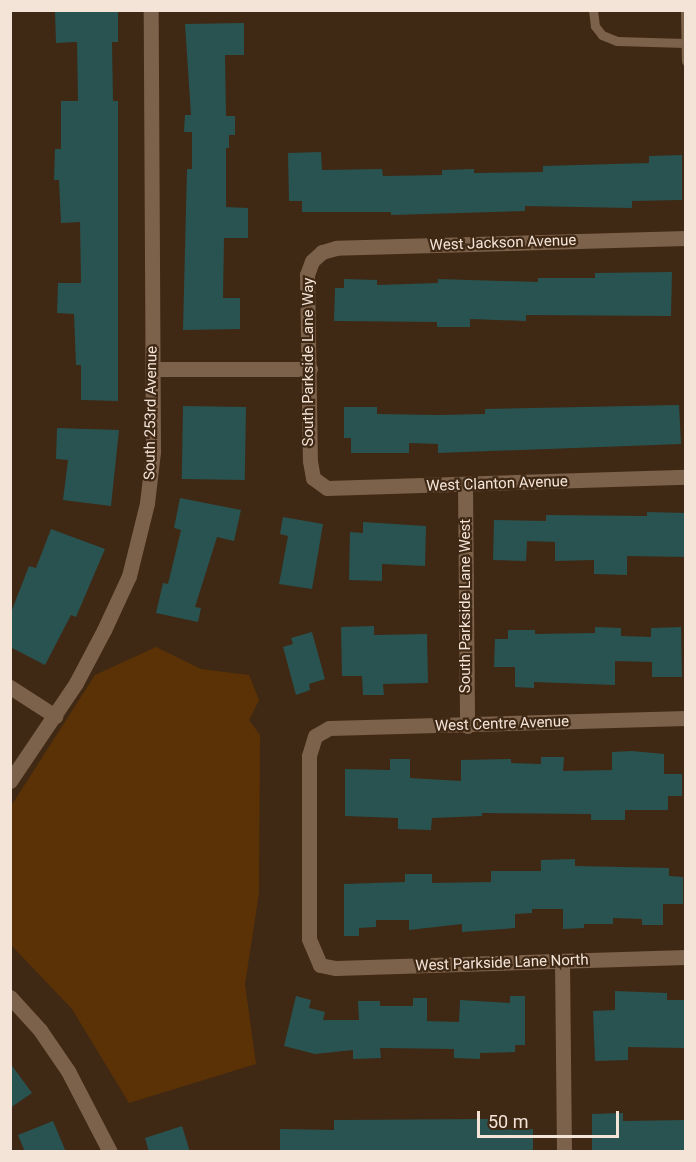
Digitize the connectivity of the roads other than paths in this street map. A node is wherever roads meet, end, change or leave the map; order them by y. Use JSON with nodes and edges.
{"nodes":[{"id":1,"x":151,"y":10,"type":"edge"},
{"id":2,"x":593,"y":10,"type":"edge"},
{"id":3,"x":685,"y":10,"type":"edge"},
{"id":4,"x":684,"y":43,"type":"edge"},
{"id":5,"x":686,"y":60,"type":"edge"},
{"id":6,"x":686,"y":238,"type":"edge"},
{"id":7,"x":322,"y":252,"type":"joint"},
{"id":8,"x":153,"y":369,"type":"junction"},
{"id":9,"x":310,"y":369,"type":"junction"},
{"id":10,"x":686,"y":477,"type":"edge"},
{"id":11,"x":313,"y":478,"type":"joint"},
{"id":12,"x":465,"y":486,"type":"junction"},
{"id":13,"x":10,"y":687,"type":"edge"},
{"id":14,"x":55,"y":716,"type":"junction"},
{"id":15,"x":686,"y":718,"type":"edge"},
{"id":16,"x":467,"y":726,"type":"junction"},
{"id":17,"x":10,"y":781,"type":"edge"},
{"id":18,"x":686,"y":957,"type":"edge"},
{"id":19,"x":562,"y":961,"type":"junction"},
{"id":20,"x":320,"y":965,"type":"joint"},
{"id":21,"x":10,"y":997,"type":"edge"},
{"id":22,"x":110,"y":1152,"type":"edge"},
{"id":23,"x":564,"y":1152,"type":"edge"}],
"edges":[{"from":1,"to":8,"type":"street","name":"South 253rd Avenue"},
{"from":2,"to":4,"type":"lane"},
{"from":3,"to":4,"type":"lane"},
{"from":4,"to":5,"type":"lane"},
{"from":6,"to":7,"type":"street","name":"West Jackson Avenue"},
{"from":7,"to":9,"type":"street","name":"South Parkside Lane Way"},
{"from":8,"to":9,"type":"street"},
{"from":8,"to":14,"type":"street","name":"South 253rd Avenue"},
{"from":9,"to":11,"type":"street","name":"South Parkside Lane Way"},
{"from":10,"to":12,"type":"street","name":"West Clanton Avenue"},
{"from":11,"to":12,"type":"street","name":"West Clanton Avenue"},
{"from":12,"to":16,"type":"street","name":"South Parkside Lane West"},
{"from":13,"to":14,"type":"street"},
{"from":14,"to":17,"type":"street","name":"South 253rd Avenue"},
{"from":15,"to":16,"type":"street","name":"West Centre Avenue"},
{"from":16,"to":20,"type":"street","name":"West Centre Avenue"},
{"from":18,"to":19,"type":"street","name":"West Parkside Lane North"},
{"from":19,"to":20,"type":"street","name":"West Parkside Lane North"},
{"from":19,"to":23,"type":"street"},
{"from":21,"to":22,"type":"street"}]}
